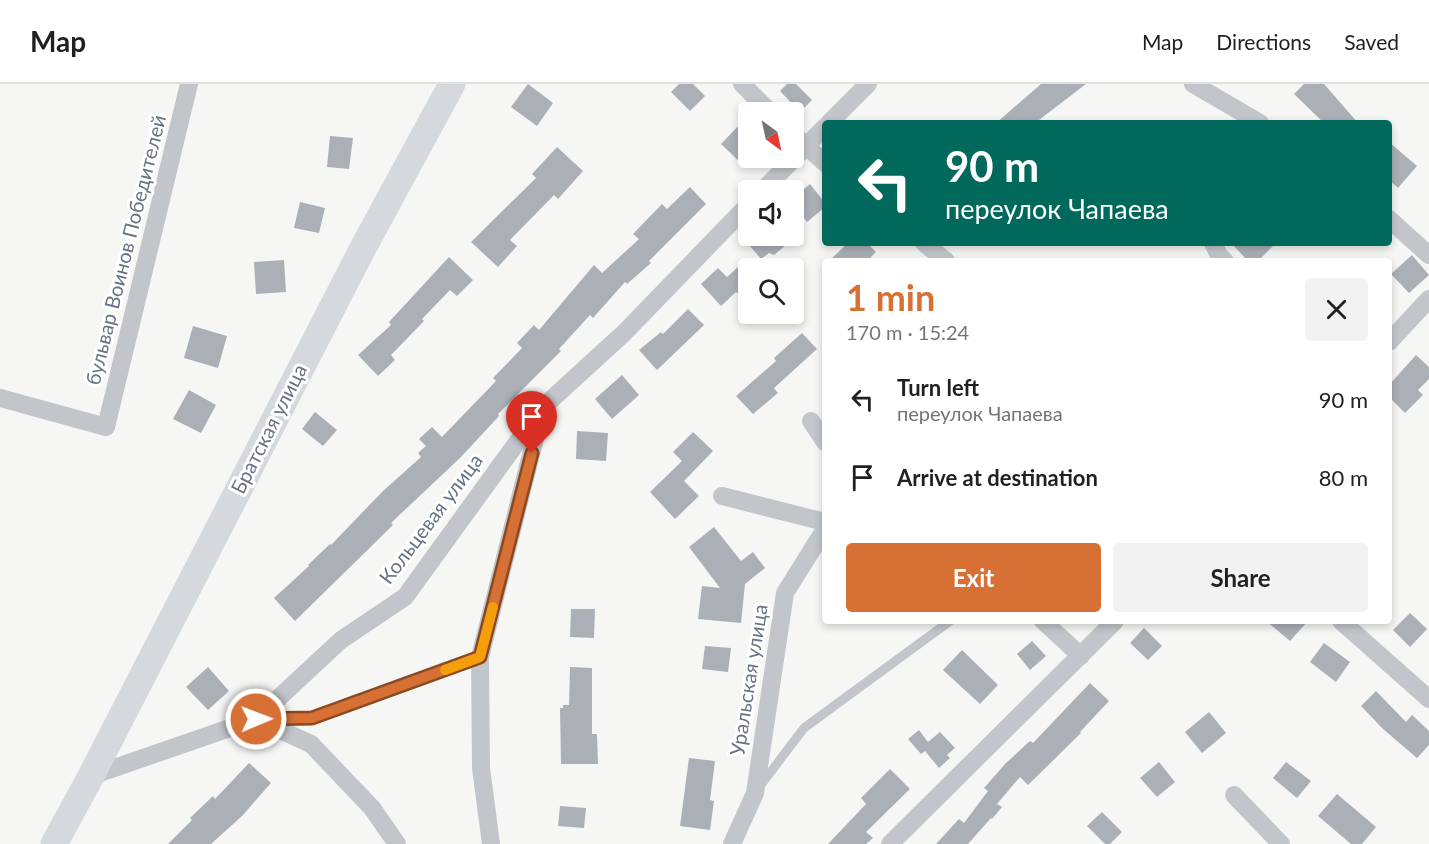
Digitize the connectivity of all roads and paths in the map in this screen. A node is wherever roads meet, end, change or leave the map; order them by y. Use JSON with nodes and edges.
{"nodes":[{"id":1,"x":189,"y":84,"type":"edge"},
{"id":2,"x":452,"y":84,"type":"edge"},
{"id":3,"x":742,"y":84,"type":"edge"},
{"id":4,"x":868,"y":84,"type":"edge"},
{"id":5,"x":1193,"y":84,"type":"edge"},
{"id":6,"x":760,"y":102,"type":"edge"},
{"id":7,"x":832,"y":120,"type":"edge"},
{"id":8,"x":1255,"y":120,"type":"edge"},
{"id":9,"x":822,"y":129,"type":"edge"},
{"id":10,"x":804,"y":139,"type":"edge"},
{"id":11,"x":804,"y":145,"type":"edge"},
{"id":12,"x":822,"y":160,"type":"edge"},
{"id":13,"x":780,"y":168,"type":"edge"},
{"id":14,"x":771,"y":180,"type":"edge"},
{"id":15,"x":738,"y":215,"type":"edge"},
{"id":16,"x":1392,"y":222,"type":"edge"},
{"id":17,"x":928,"y":246,"type":"edge"},
{"id":18,"x":1429,"y":255,"type":"edge"},
{"id":19,"x":942,"y":258,"type":"edge"},
{"id":20,"x":1429,"y":299,"type":"edge"},
{"id":21,"x":1392,"y":339,"type":"edge"},
{"id":22,"x":0,"y":398,"type":"edge"},
{"id":23,"x":542,"y":408,"type":"junction"},
{"id":24,"x":811,"y":421,"type":"dead end"},
{"id":25,"x":822,"y":438,"type":"edge"},
{"id":26,"x":722,"y":496,"type":"dead end"},
{"id":27,"x":822,"y":521,"type":"edge"},
{"id":28,"x":822,"y":535,"type":"edge"},
{"id":29,"x":946,"y":624,"type":"edge"},
{"id":30,"x":1046,"y":624,"type":"edge"},
{"id":31,"x":1112,"y":624,"type":"edge"},
{"id":32,"x":1344,"y":624,"type":"edge"},
{"id":33,"x":1081,"y":656,"type":"junction"},
{"id":34,"x":480,"y":657,"type":"junction"},
{"id":35,"x":1429,"y":699,"type":"edge"},
{"id":36,"x":256,"y":719,"type":"junction"},
{"id":37,"x":91,"y":776,"type":"junction"},
{"id":38,"x":755,"y":793,"type":"junction"},
{"id":39,"x":1234,"y":795,"type":"dead end"},
{"id":40,"x":54,"y":844,"type":"edge"},
{"id":41,"x":397,"y":844,"type":"edge"},
{"id":42,"x":491,"y":844,"type":"edge"},
{"id":43,"x":732,"y":844,"type":"edge"},
{"id":44,"x":890,"y":844,"type":"edge"},
{"id":45,"x":1281,"y":844,"type":"edge"}],
"edges":[{"from":1,"to":22,"type":"street","name":"бульвар Воинов Победителей"},
{"from":2,"to":37,"type":"main road","name":"Братская улица"},
{"from":3,"to":6,"type":"street"},
{"from":4,"to":7,"type":"street"},
{"from":5,"to":8,"type":"street"},
{"from":9,"to":10,"type":"street"},
{"from":11,"to":12,"type":"street"},
{"from":13,"to":14,"type":"street"},
{"from":15,"to":23,"type":"street","name":"Кольцевая улица"},
{"from":16,"to":18,"type":"street"},
{"from":17,"to":19,"type":"street"},
{"from":20,"to":21,"type":"street"},
{"from":23,"to":34,"type":"street"},
{"from":23,"to":36,"type":"street","name":"Кольцевая улица"},
{"from":24,"to":25,"type":"street"},
{"from":26,"to":27,"type":"street"},
{"from":28,"to":38,"type":"street","name":"Уральская улица"},
{"from":29,"to":38,"type":"lane"},
{"from":30,"to":33,"type":"street"},
{"from":31,"to":33,"type":"street"},
{"from":32,"to":35,"type":"street"},
{"from":33,"to":44,"type":"street"},
{"from":34,"to":36,"type":"lane"},
{"from":34,"to":42,"type":"street"},
{"from":36,"to":37,"type":"street","name":"Кольцевая улица"},
{"from":36,"to":41,"type":"street"},
{"from":37,"to":40,"type":"main road","name":"Братская улица"},
{"from":38,"to":43,"type":"street","name":"Уральская улица"},
{"from":39,"to":45,"type":"street"}]}
